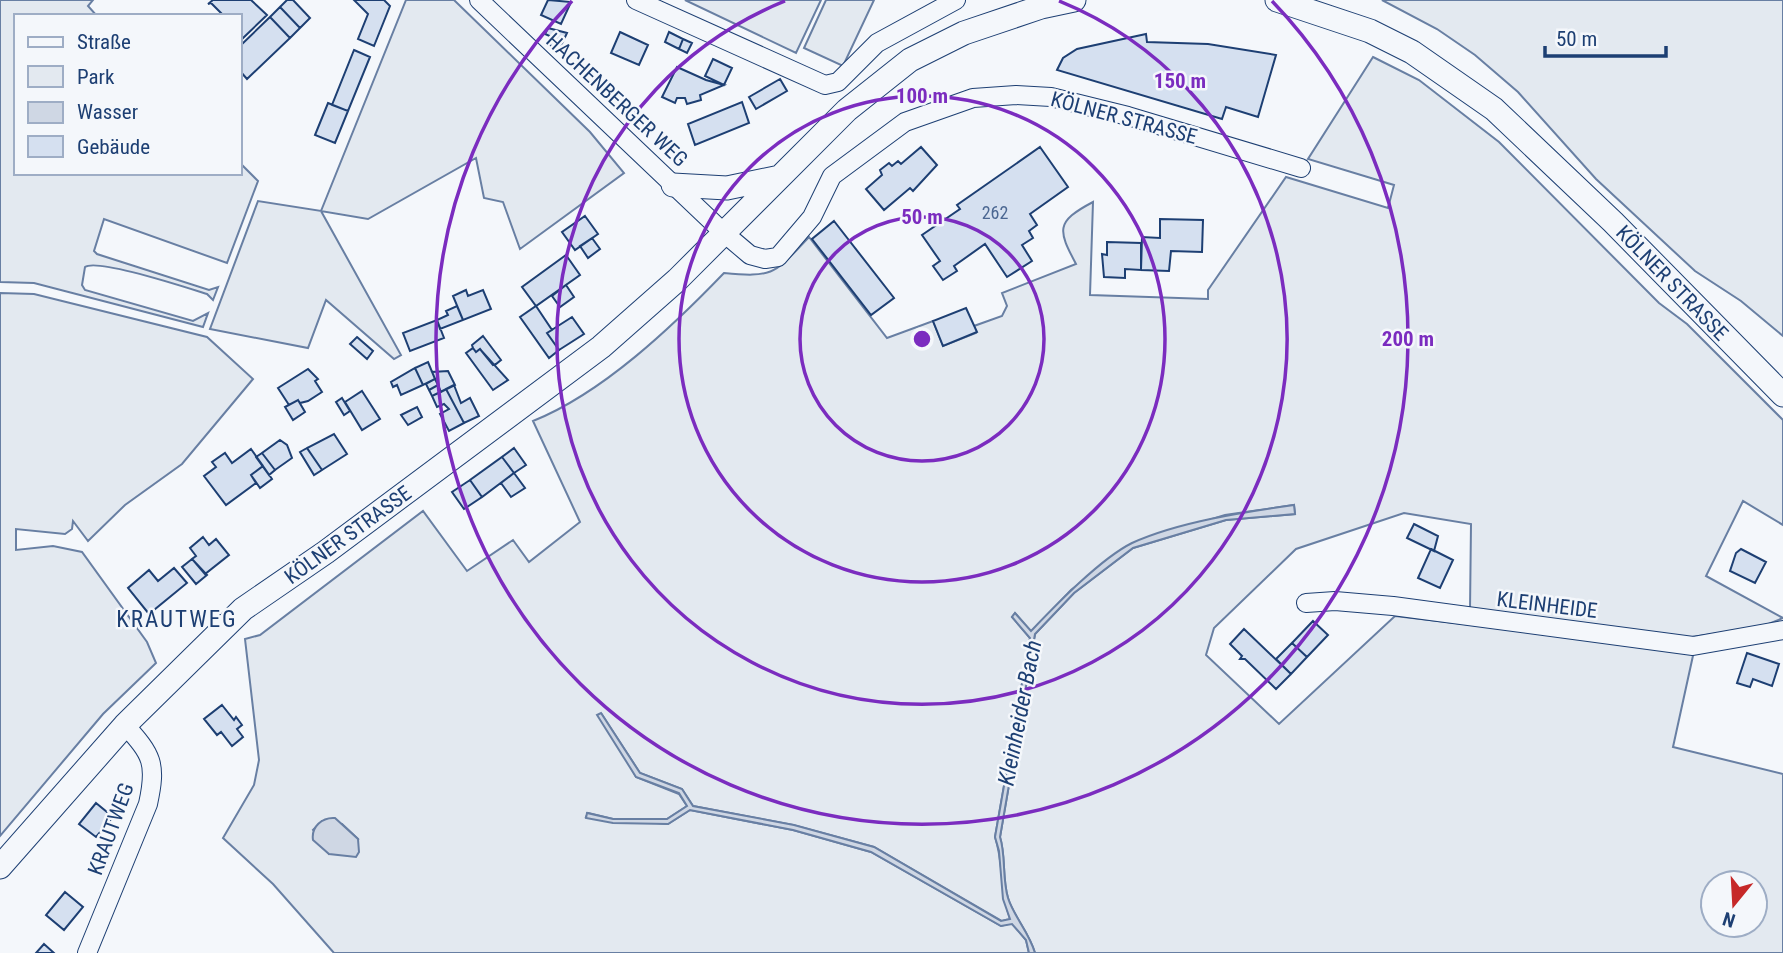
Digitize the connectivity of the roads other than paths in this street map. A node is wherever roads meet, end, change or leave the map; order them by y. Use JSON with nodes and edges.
{"nodes":[{"id":1,"x":479,"y":0,"type":"edge"},
{"id":2,"x":636,"y":0,"type":"edge"},
{"id":3,"x":956,"y":0,"type":"edge"},
{"id":4,"x":1074,"y":0,"type":"edge"},
{"id":5,"x":1277,"y":0,"type":"edge"},
{"id":6,"x":1301,"y":168,"type":"dead end"},
{"id":7,"x":780,"y":177,"type":"junction"},
{"id":8,"x":673,"y":184,"type":"junction"},
{"id":9,"x":724,"y":233,"type":"junction"},
{"id":10,"x":1783,"y":395,"type":"edge"},
{"id":11,"x":1306,"y":603,"type":"dead end"},
{"id":12,"x":1783,"y":631,"type":"edge"},
{"id":13,"x":125,"y":725,"type":"junction"},
{"id":14,"x":0,"y":867,"type":"edge"},
{"id":15,"x":87,"y":953,"type":"edge"}],
"edges":[{"from":1,"to":8,"type":"street","name":"HACHENBERGER WEG"},
{"from":2,"to":3,"type":"street"},
{"from":4,"to":7,"type":"main road","name":"KÖLNER STRASSE"},
{"from":5,"to":10,"type":"main road","name":"KÖLNER STRASSE"},
{"from":6,"to":9,"type":"street","name":"KÖLNER STRASSE"},
{"from":7,"to":8,"type":"main road"},
{"from":7,"to":9,"type":"main road","name":"KÖLNER STRASSE"},
{"from":8,"to":9,"type":"street","name":"HACHENBERGER WEG"},
{"from":9,"to":13,"type":"main road","name":"KÖLNER STRASSE"},
{"from":11,"to":12,"type":"street","name":"KLEINHEIDE"},
{"from":13,"to":14,"type":"main road","name":"KÖLNER STRASSE"},
{"from":13,"to":15,"type":"street","name":"KRAUTWEG"}]}
